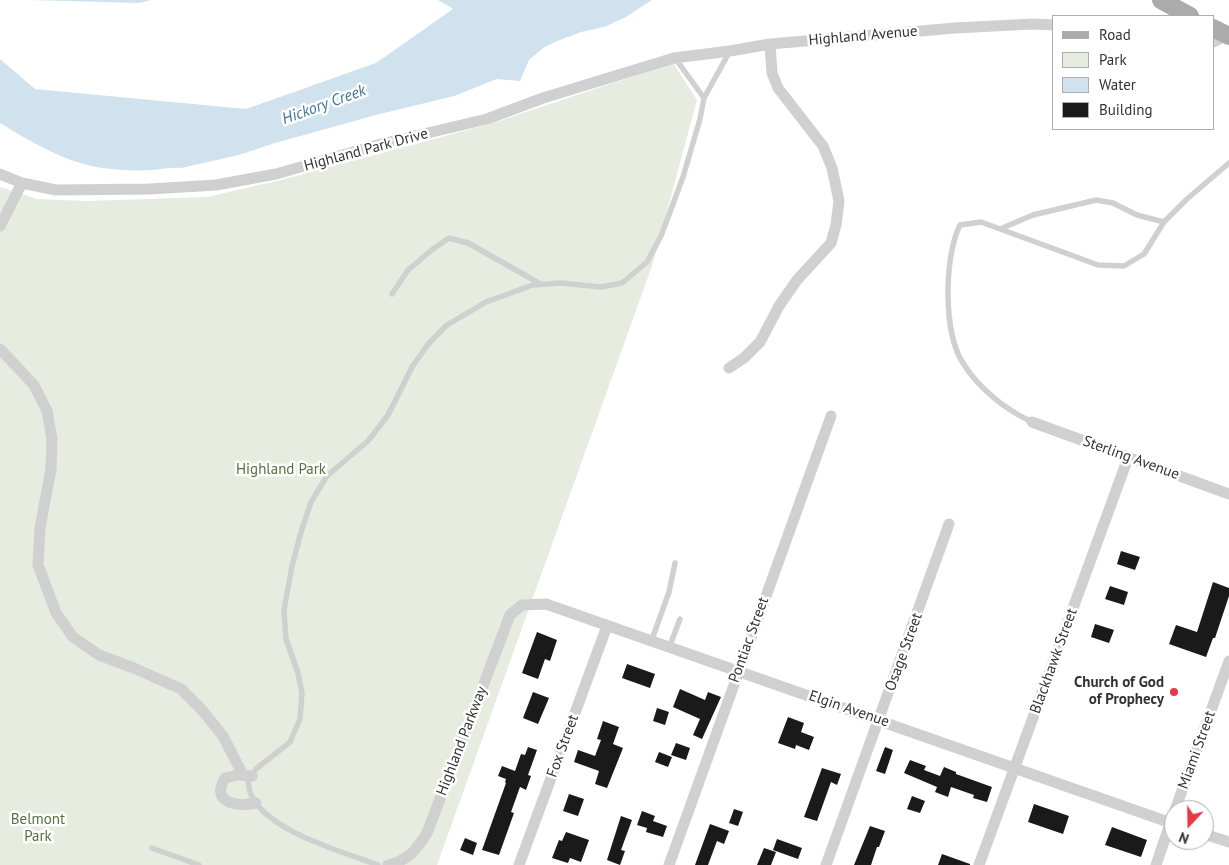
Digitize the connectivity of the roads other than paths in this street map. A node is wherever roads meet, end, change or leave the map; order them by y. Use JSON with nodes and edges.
{"nodes":[{"id":1,"x":1161,"y":0,"type":"edge"},
{"id":2,"x":1182,"y":0,"type":"edge"},
{"id":3,"x":1188,"y":15,"type":"edge"},
{"id":4,"x":1201,"y":15,"type":"edge"},
{"id":5,"x":1052,"y":25,"type":"edge"},
{"id":6,"x":770,"y":44,"type":"junction"},
{"id":7,"x":730,"y":51,"type":"junction"},
{"id":8,"x":674,"y":58,"type":"junction"},
{"id":9,"x":704,"y":98,"type":"junction"},
{"id":10,"x":1229,"y":163,"type":"edge"},
{"id":11,"x":0,"y":174,"type":"edge"},
{"id":12,"x":22,"y":183,"type":"junction"},
{"id":13,"x":1164,"y":222,"type":"junction"},
{"id":14,"x":0,"y":226,"type":"edge"},
{"id":15,"x":1000,"y":229,"type":"junction"},
{"id":16,"x":540,"y":284,"type":"junction"},
{"id":17,"x":392,"y":294,"type":"dead end"},
{"id":18,"x":0,"y":349,"type":"edge"},
{"id":19,"x":729,"y":368,"type":"dead end"},
{"id":20,"x":831,"y":416,"type":"dead end"},
{"id":21,"x":1032,"y":422,"type":"joint"},
{"id":22,"x":1128,"y":458,"type":"junction"},
{"id":23,"x":1229,"y":494,"type":"edge"},
{"id":24,"x":949,"y":524,"type":"dead end"},
{"id":25,"x":675,"y":563,"type":"dead end"},
{"id":26,"x":522,"y":605,"type":"joint"},
{"id":27,"x":680,"y":619,"type":"dead end"},
{"id":28,"x":607,"y":626,"type":"junction"},
{"id":29,"x":651,"y":642,"type":"junction"},
{"id":30,"x":669,"y":648,"type":"junction"},
{"id":31,"x":1229,"y":661,"type":"edge"},
{"id":32,"x":738,"y":672,"type":"junction"},
{"id":33,"x":880,"y":720,"type":"junction"},
{"id":34,"x":1014,"y":769,"type":"junction"},
{"id":35,"x":250,"y":773,"type":"junction"},
{"id":36,"x":1179,"y":800,"type":"edge"},
{"id":37,"x":256,"y":803,"type":"junction"},
{"id":38,"x":1164,"y":817,"type":"edge"},
{"id":39,"x":1214,"y":837,"type":"edge"},
{"id":40,"x":1229,"y":842,"type":"edge"},
{"id":41,"x":1164,"y":844,"type":"edge"},
{"id":42,"x":152,"y":848,"type":"dead end"},
{"id":43,"x":199,"y":865,"type":"edge"},
{"id":44,"x":378,"y":865,"type":"edge"},
{"id":45,"x":388,"y":865,"type":"edge"},
{"id":46,"x":519,"y":865,"type":"edge"},
{"id":47,"x":669,"y":865,"type":"edge"},
{"id":48,"x":826,"y":865,"type":"edge"},
{"id":49,"x":979,"y":865,"type":"edge"},
{"id":50,"x":1156,"y":865,"type":"edge"}],
"edges":[{"from":1,"to":3,"type":"main road"},
{"from":2,"to":4,"type":"main road"},
{"from":5,"to":6,"type":"street","name":"Highland Avenue"},
{"from":6,"to":7,"type":"street","name":"Highland Avenue"},
{"from":6,"to":19,"type":"street"},
{"from":7,"to":8,"type":"street","name":"Highland Avenue"},
{"from":7,"to":9,"type":"lane"},
{"from":8,"to":9,"type":"lane"},
{"from":8,"to":12,"type":"street","name":"Highland Park Drive"},
{"from":9,"to":16,"type":"lane"},
{"from":10,"to":13,"type":"lane"},
{"from":11,"to":12,"type":"street","name":"Highland Park Drive"},
{"from":12,"to":14,"type":"street"},
{"from":13,"to":15,"type":"lane"},
{"from":13,"to":15,"type":"lane"},
{"from":15,"to":21,"type":"lane"},
{"from":16,"to":17,"type":"lane"},
{"from":16,"to":35,"type":"lane"},
{"from":18,"to":35,"type":"street"},
{"from":20,"to":32,"type":"street","name":"Pontiac Street"},
{"from":21,"to":22,"type":"street","name":"Sterling Avenue"},
{"from":22,"to":23,"type":"street","name":"Sterling Avenue"},
{"from":22,"to":34,"type":"street","name":"Blackhawk Street"},
{"from":24,"to":33,"type":"street","name":"Osage Street"},
{"from":25,"to":29,"type":"lane"},
{"from":26,"to":28,"type":"street","name":"Elgin Avenue"},
{"from":26,"to":45,"type":"street","name":"Highland Parkway"},
{"from":27,"to":30,"type":"lane"},
{"from":28,"to":29,"type":"street","name":"Elgin Avenue"},
{"from":28,"to":46,"type":"street","name":"Fox Street"},
{"from":29,"to":30,"type":"street","name":"Elgin Avenue"},
{"from":30,"to":32,"type":"street","name":"Elgin Avenue"},
{"from":31,"to":36,"type":"street","name":"Miami Street"},
{"from":32,"to":33,"type":"street","name":"Elgin Avenue"},
{"from":32,"to":47,"type":"street","name":"Pontiac Street"},
{"from":33,"to":34,"type":"street","name":"Elgin Avenue"},
{"from":33,"to":48,"type":"street","name":"Osage Street"},
{"from":34,"to":38,"type":"street","name":"Elgin Avenue"},
{"from":34,"to":49,"type":"street","name":"Blackhawk Street"},
{"from":35,"to":37,"type":"lane"},
{"from":35,"to":37,"type":"street"},
{"from":37,"to":44,"type":"lane"},
{"from":39,"to":40,"type":"street"},
{"from":41,"to":50,"type":"street"},
{"from":42,"to":43,"type":"lane"}]}
